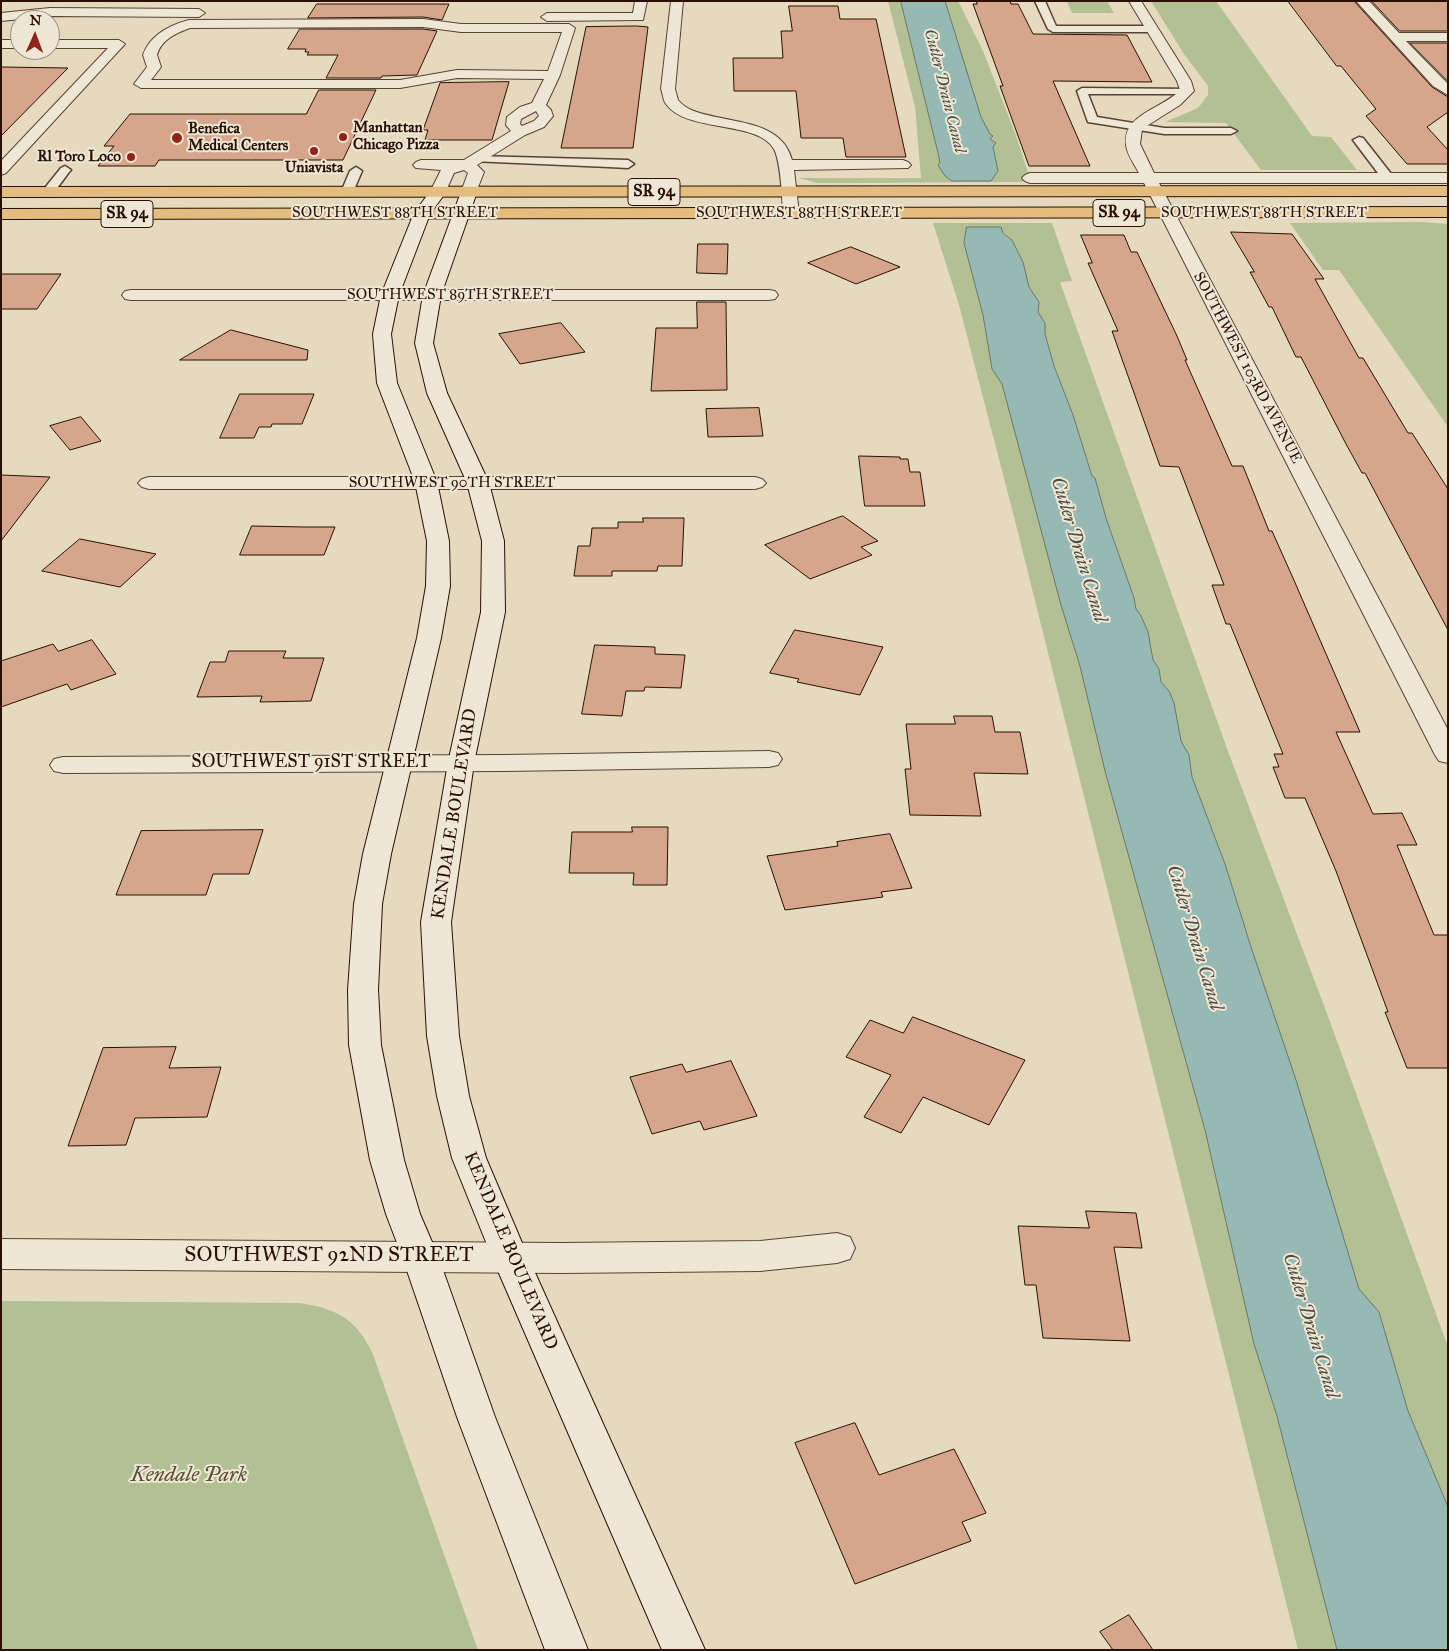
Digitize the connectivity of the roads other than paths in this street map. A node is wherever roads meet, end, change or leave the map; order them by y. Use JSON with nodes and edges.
{"nodes":[{"id":1,"x":641,"y":1,"type":"edge"},
{"id":2,"x":677,"y":1,"type":"edge"},
{"id":3,"x":1040,"y":1,"type":"edge"},
{"id":4,"x":1135,"y":1,"type":"edge"},
{"id":5,"x":1362,"y":1,"type":"edge"},
{"id":6,"x":1,"y":17,"type":"edge"},
{"id":7,"x":1152,"y":29,"type":"junction"},
{"id":8,"x":1396,"y":37,"type":"junction"},
{"id":9,"x":1448,"y":37,"type":"edge"},
{"id":10,"x":60,"y":44,"type":"edge"},
{"id":11,"x":553,"y":75,"type":"junction"},
{"id":12,"x":1187,"y":91,"type":"junction"},
{"id":13,"x":1448,"y":91,"type":"edge"},
{"id":14,"x":1135,"y":128,"type":"junction"},
{"id":15,"x":1231,"y":131,"type":"dead end"},
{"id":16,"x":1359,"y":140,"type":"dead end"},
{"id":17,"x":471,"y":162,"type":"junction"},
{"id":18,"x":628,"y":164,"type":"dead end"},
{"id":19,"x":784,"y":165,"type":"junction"},
{"id":20,"x":903,"y":165,"type":"dead end"},
{"id":21,"x":3,"y":167,"type":"edge"},
{"id":22,"x":65,"y":170,"type":"dead end"},
{"id":23,"x":356,"y":171,"type":"dead end"},
{"id":24,"x":1030,"y":178,"type":"dead end"},
{"id":25,"x":1388,"y":178,"type":"junction"},
{"id":26,"x":425,"y":179,"type":"junction"},
{"id":27,"x":1151,"y":185,"type":"junction"},
{"id":28,"x":1448,"y":188,"type":"edge"},
{"id":29,"x":789,"y":191,"type":"junction"},
{"id":30,"x":1,"y":192,"type":"edge"},
{"id":31,"x":41,"y":192,"type":"junction"},
{"id":32,"x":347,"y":192,"type":"junction"},
{"id":33,"x":1,"y":197,"type":"edge"},
{"id":34,"x":465,"y":202,"type":"junction"},
{"id":35,"x":1448,"y":212,"type":"edge"},
{"id":36,"x":791,"y":213,"type":"junction"},
{"id":37,"x":1166,"y":213,"type":"junction"},
{"id":38,"x":1,"y":214,"type":"edge"},
{"id":39,"x":131,"y":295,"type":"dead end"},
{"id":40,"x":390,"y":295,"type":"junction"},
{"id":41,"x":432,"y":295,"type":"junction"},
{"id":42,"x":769,"y":295,"type":"dead end"},
{"id":43,"x":426,"y":482,"type":"junction"},
{"id":44,"x":149,"y":483,"type":"dead end"},
{"id":45,"x":478,"y":483,"type":"junction"},
{"id":46,"x":755,"y":483,"type":"dead end"},
{"id":47,"x":1448,"y":755,"type":"edge"},
{"id":48,"x":769,"y":759,"type":"dead end"},
{"id":49,"x":400,"y":763,"type":"junction"},
{"id":50,"x":461,"y":763,"type":"junction"},
{"id":51,"x":63,"y":765,"type":"dead end"},
{"id":52,"x":837,"y":1248,"type":"dead end"},
{"id":53,"x":1,"y":1254,"type":"edge"},
{"id":54,"x":420,"y":1256,"type":"junction"},
{"id":55,"x":510,"y":1257,"type":"junction"},
{"id":56,"x":567,"y":1650,"type":"edge"},
{"id":57,"x":684,"y":1650,"type":"edge"}],
"edges":[{"from":1,"to":6,"type":"street"},
{"from":2,"to":19,"type":"street"},
{"from":3,"to":7,"type":"lane"},
{"from":4,"to":7,"type":"street"},
{"from":5,"to":8,"type":"street"},
{"from":7,"to":12,"type":"street"},
{"from":8,"to":9,"type":"street"},
{"from":8,"to":13,"type":"street"},
{"from":10,"to":21,"type":"street"},
{"from":11,"to":11,"type":"street"},
{"from":11,"to":17,"type":"street"},
{"from":12,"to":14,"type":"street"},
{"from":12,"to":14,"type":"lane"},
{"from":14,"to":15,"type":"lane"},
{"from":14,"to":27,"type":"street","name":"SOUTHWEST 103RD AVENUE"},
{"from":16,"to":25,"type":"lane"},
{"from":17,"to":18,"type":"lane"},
{"from":17,"to":26,"type":"street"},
{"from":17,"to":26,"type":"street"},
{"from":17,"to":34,"type":"street","name":"KENDALE BOULEVARD"},
{"from":19,"to":20,"type":"street"},
{"from":19,"to":29,"type":"street"},
{"from":22,"to":31,"type":"lane"},
{"from":23,"to":32,"type":"lane"},
{"from":24,"to":27,"type":"street","name":"SOUTHWEST 88TH STREET"},
{"from":25,"to":27,"type":"street","name":"SOUTHWEST 88TH STREET"},
{"from":25,"to":28,"type":"street","name":"SOUTHWEST 88TH STREET"},
{"from":26,"to":32,"type":"main road","name":"SOUTHWEST 88TH STREET","number":"SR 94"},
{"from":26,"to":34,"type":"main road","name":"SOUTHWEST 88TH STREET","number":"SR 94"},
{"from":26,"to":34,"type":"main road","name":"SOUTHWEST 88TH STREET","number":"SR 94"},
{"from":26,"to":38,"type":"main road","name":"SOUTHWEST 88TH STREET","number":"SR 94"},
{"from":26,"to":40,"type":"street"},
{"from":27,"to":28,"type":"main road","name":"SOUTHWEST 88TH STREET","number":"SR 94"},
{"from":27,"to":29,"type":"main road","name":"SOUTHWEST 88TH STREET","number":"SR 94"},
{"from":27,"to":37,"type":"street","name":"SOUTHWEST 103RD AVENUE"},
{"from":29,"to":34,"type":"main road","name":"SOUTHWEST 88TH STREET","number":"SR 94"},
{"from":29,"to":36,"type":"street"},
{"from":30,"to":31,"type":"main road","name":"SOUTHWEST 88TH STREET","number":"SR 94"},
{"from":31,"to":32,"type":"main road","name":"SOUTHWEST 88TH STREET","number":"SR 94"},
{"from":31,"to":33,"type":"main road"},
{"from":34,"to":36,"type":"main road","name":"SOUTHWEST 88TH STREET","number":"SR 94"},
{"from":34,"to":41,"type":"street","name":"KENDALE BOULEVARD"},
{"from":35,"to":37,"type":"main road","name":"SOUTHWEST 88TH STREET","number":"SR 94"},
{"from":36,"to":37,"type":"main road","name":"SOUTHWEST 88TH STREET","number":"SR 94"},
{"from":37,"to":47,"type":"street","name":"SOUTHWEST 103RD AVENUE"},
{"from":39,"to":40,"type":"street","name":"SOUTHWEST 89TH STREET"},
{"from":40,"to":41,"type":"street","name":"SOUTHWEST 89TH STREET"},
{"from":40,"to":43,"type":"street"},
{"from":41,"to":42,"type":"street","name":"SOUTHWEST 89TH STREET"},
{"from":41,"to":45,"type":"street","name":"KENDALE BOULEVARD"},
{"from":43,"to":44,"type":"street","name":"SOUTHWEST 90TH STREET"},
{"from":43,"to":45,"type":"street","name":"SOUTHWEST 90TH STREET"},
{"from":43,"to":49,"type":"street"},
{"from":45,"to":46,"type":"street","name":"SOUTHWEST 90TH STREET"},
{"from":45,"to":50,"type":"street","name":"KENDALE BOULEVARD"},
{"from":48,"to":50,"type":"street","name":"SOUTHWEST 91ST STREET"},
{"from":49,"to":50,"type":"street","name":"SOUTHWEST 91ST STREET"},
{"from":49,"to":51,"type":"street","name":"SOUTHWEST 91ST STREET"},
{"from":49,"to":54,"type":"street"},
{"from":50,"to":55,"type":"street","name":"KENDALE BOULEVARD"},
{"from":52,"to":55,"type":"street","name":"SOUTHWEST 92ND STREET"},
{"from":53,"to":54,"type":"street","name":"SOUTHWEST 92ND STREET"},
{"from":54,"to":55,"type":"street","name":"SOUTHWEST 92ND STREET"},
{"from":54,"to":56,"type":"street"},
{"from":55,"to":57,"type":"street","name":"KENDALE BOULEVARD"}]}
